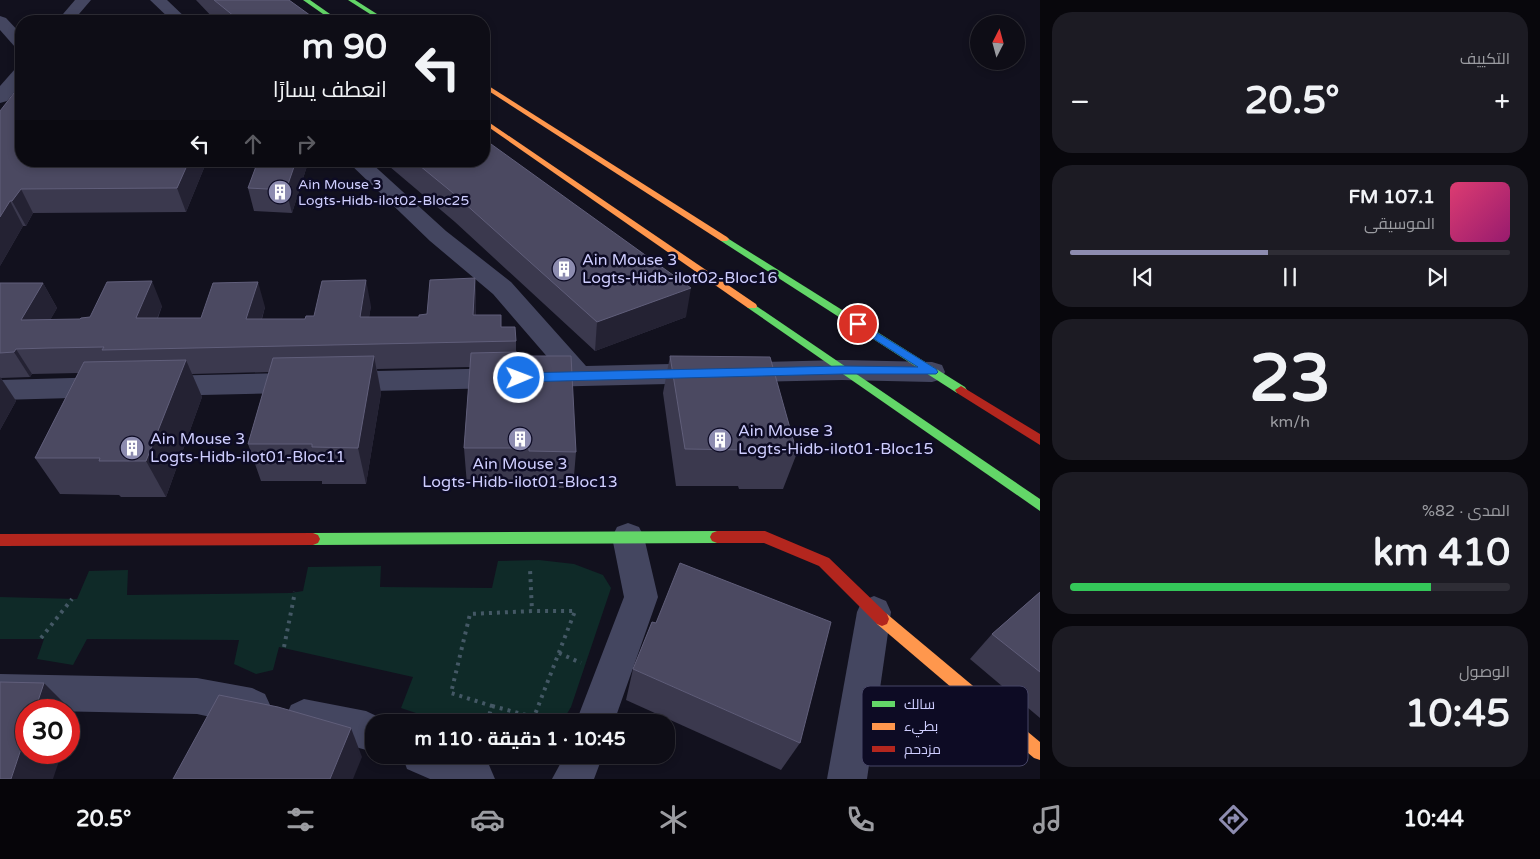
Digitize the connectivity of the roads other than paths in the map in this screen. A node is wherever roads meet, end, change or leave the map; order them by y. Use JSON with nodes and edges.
{"nodes":[{"id":1,"x":83,"y":0,"type":"edge"},
{"id":2,"x":158,"y":0,"type":"edge"},
{"id":3,"x":306,"y":0,"type":"edge"},
{"id":4,"x":352,"y":0,"type":"edge"},
{"id":5,"x":70,"y":15,"type":"edge"},
{"id":6,"x":174,"y":15,"type":"edge"},
{"id":7,"x":328,"y":15,"type":"edge"},
{"id":8,"x":376,"y":15,"type":"edge"},
{"id":9,"x":0,"y":21,"type":"edge"},
{"id":10,"x":15,"y":36,"type":"edge"},
{"id":11,"x":15,"y":80,"type":"edge"},
{"id":12,"x":490,"y":89,"type":"edge"},
{"id":13,"x":0,"y":97,"type":"edge"},
{"id":14,"x":490,"y":125,"type":"edge"},
{"id":15,"x":363,"y":167,"type":"edge"},
{"id":16,"x":842,"y":370,"type":"junction"},
{"id":17,"x":932,"y":372,"type":"junction"},
{"id":18,"x":579,"y":376,"type":"junction"},
{"id":19,"x":0,"y":390,"type":"edge"},
{"id":20,"x":1040,"y":440,"type":"edge"},
{"id":21,"x":1040,"y":506,"type":"edge"},
{"id":22,"x":628,"y":537,"type":"junction"},
{"id":23,"x":0,"y":540,"type":"edge"},
{"id":24,"x":874,"y":612,"type":"junction"},
{"id":25,"x":862,"y":686,"type":"edge"},
{"id":26,"x":862,"y":686,"type":"edge"},
{"id":27,"x":962,"y":686,"type":"edge"},
{"id":28,"x":0,"y":692,"type":"edge"},
{"id":29,"x":598,"y":714,"type":"edge"},
{"id":30,"x":365,"y":730,"type":"edge"},
{"id":31,"x":1028,"y":742,"type":"edge"},
{"id":32,"x":1040,"y":752,"type":"edge"},
{"id":33,"x":441,"y":764,"type":"edge"},
{"id":34,"x":580,"y":764,"type":"edge"},
{"id":35,"x":474,"y":779,"type":"edge"},
{"id":36,"x":572,"y":779,"type":"edge"},
{"id":37,"x":847,"y":779,"type":"edge"}],
"edges":[{"from":1,"to":5,"type":"street"},
{"from":2,"to":6,"type":"street"},
{"from":3,"to":7,"type":"street"},
{"from":4,"to":8,"type":"street"},
{"from":9,"to":10,"type":"street"},
{"from":11,"to":13,"type":"street"},
{"from":12,"to":17,"type":"street"},
{"from":14,"to":16,"type":"street"},
{"from":15,"to":18,"type":"street"},
{"from":16,"to":17,"type":"street"},
{"from":16,"to":18,"type":"street"},
{"from":16,"to":21,"type":"street"},
{"from":17,"to":20,"type":"street"},
{"from":18,"to":19,"type":"street"},
{"from":22,"to":23,"type":"street"},
{"from":22,"to":24,"type":"street"},
{"from":22,"to":29,"type":"street"},
{"from":24,"to":26,"type":"street"},
{"from":24,"to":27,"type":"street"},
{"from":25,"to":37,"type":"street"},
{"from":28,"to":30,"type":"street"},
{"from":31,"to":32,"type":"street"},
{"from":33,"to":35,"type":"street"},
{"from":34,"to":36,"type":"street"}]}
